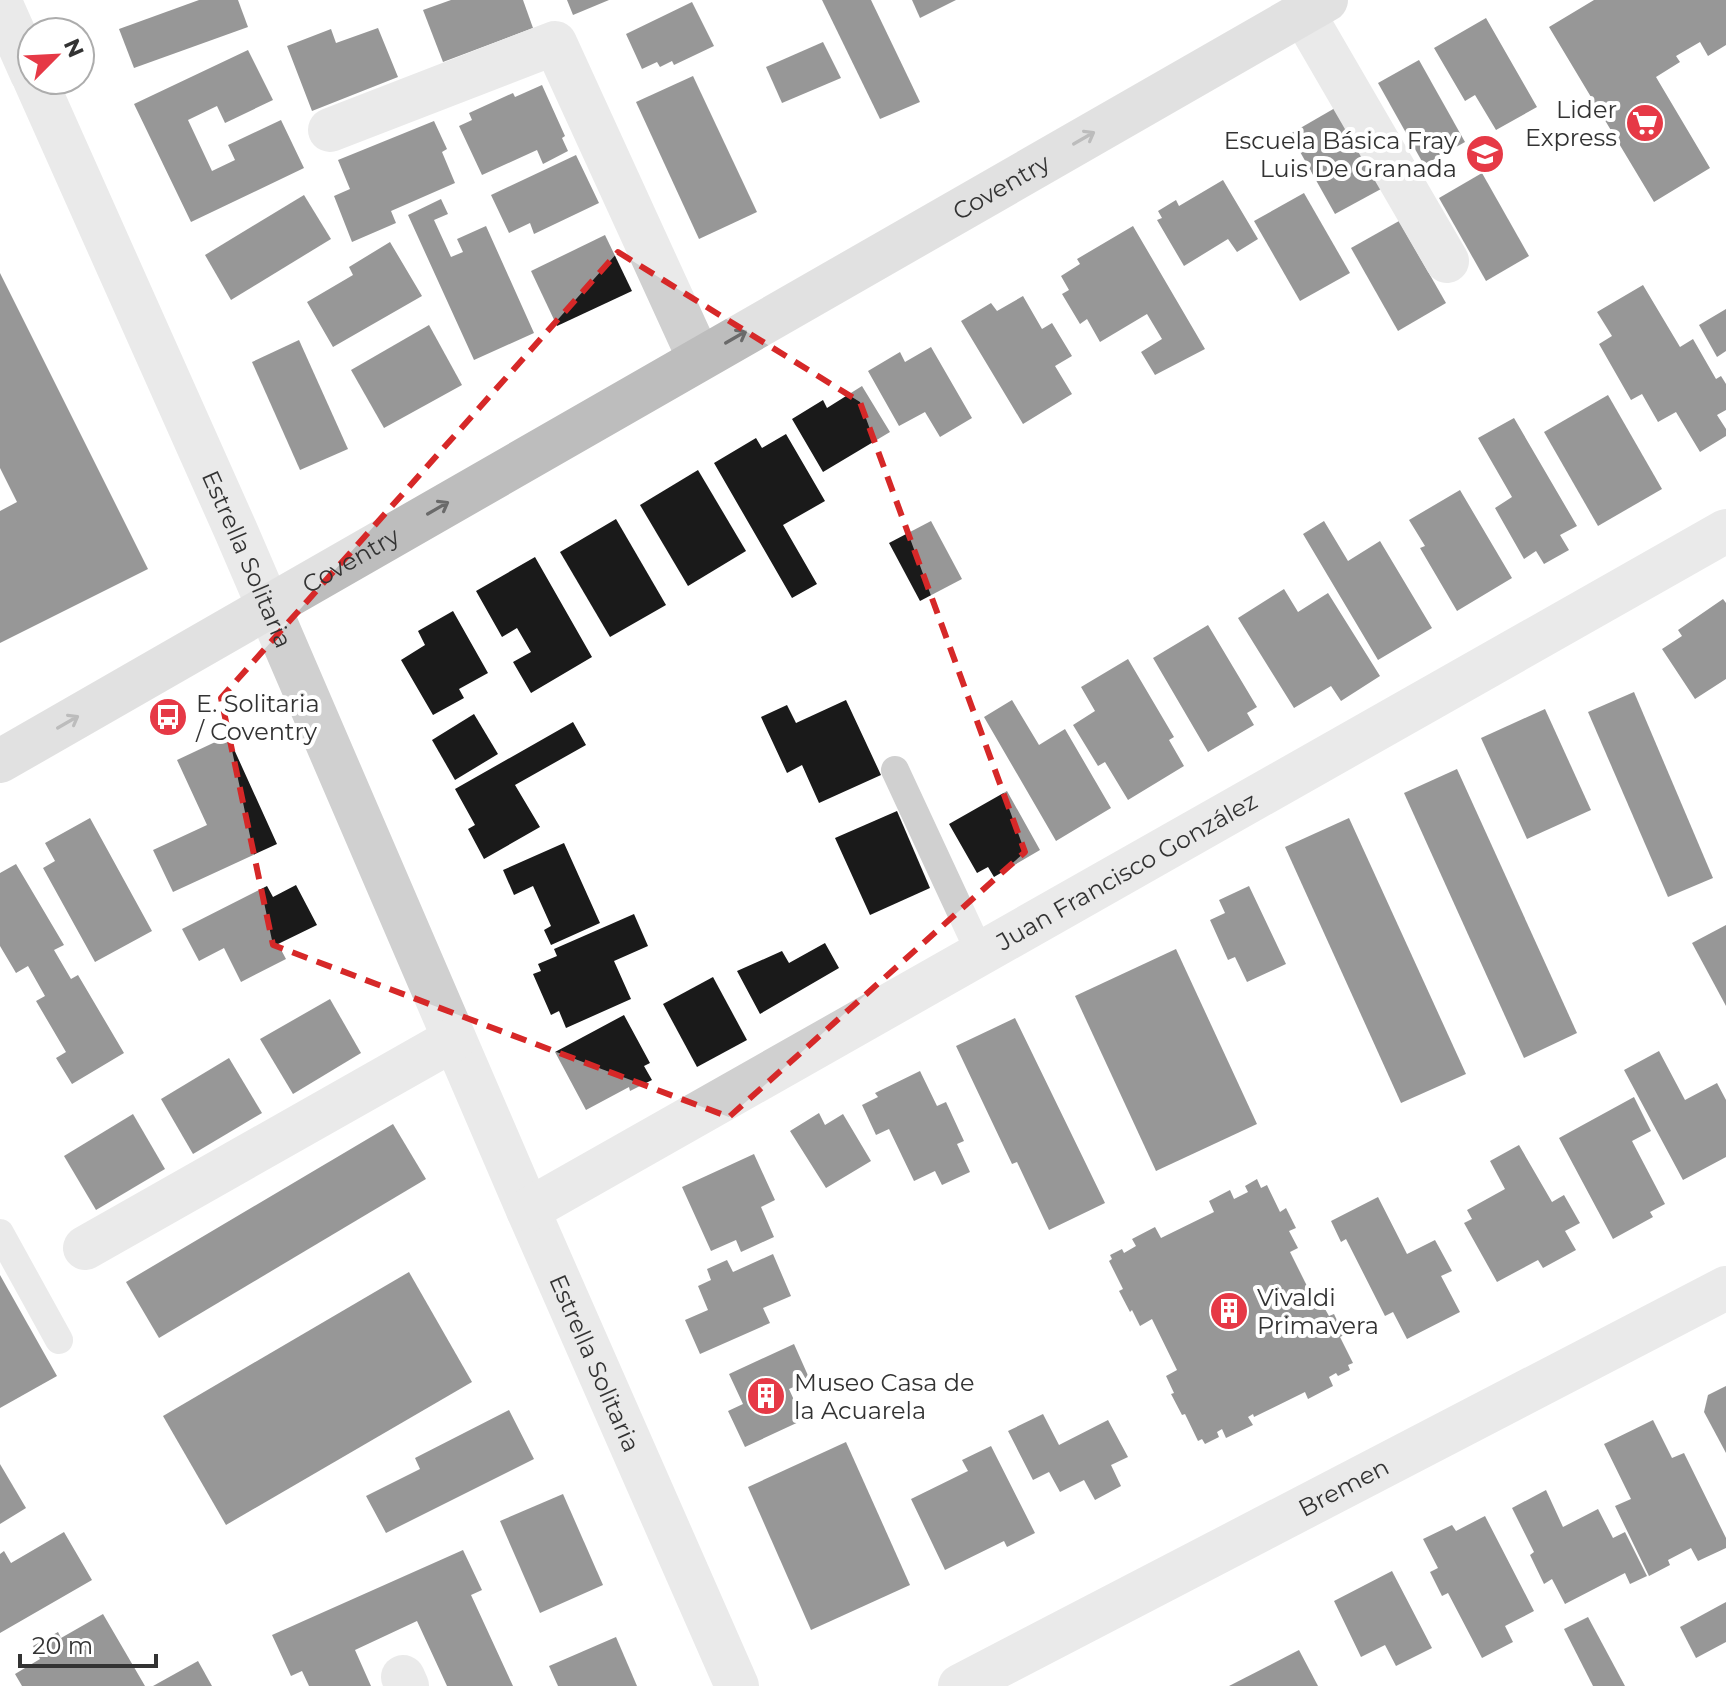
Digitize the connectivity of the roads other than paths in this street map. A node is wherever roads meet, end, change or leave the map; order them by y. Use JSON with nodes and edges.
{"nodes":[{"id":1,"x":0,"y":2,"type":"edge"},
{"id":2,"x":1314,"y":7,"type":"edge"},
{"id":3,"x":16,"y":38,"type":"edge"},
{"id":4,"x":42,"y":96,"type":"edge"},
{"id":5,"x":330,"y":130,"type":"dead end"},
{"id":6,"x":1447,"y":261,"type":"dead end"},
{"id":7,"x":699,"y":358,"type":"junction"},
{"id":8,"x":1726,"y":531,"type":"edge"},
{"id":9,"x":269,"y":608,"type":"junction"},
{"id":10,"x":0,"y":761,"type":"edge"},
{"id":11,"x":895,"y":770,"type":"dead end"},
{"id":12,"x":980,"y":953,"type":"junction"},
{"id":13,"x":454,"y":1039,"type":"junction"},
{"id":14,"x":528,"y":1210,"type":"junction"},
{"id":15,"x":0,"y":1233,"type":"edge"},
{"id":16,"x":85,"y":1248,"type":"dead end"},
{"id":17,"x":1726,"y":1288,"type":"edge"},
{"id":18,"x":59,"y":1340,"type":"dead end"},
{"id":19,"x":737,"y":1686,"type":"edge"},
{"id":20,"x":960,"y":1686,"type":"edge"}],
"edges":[{"from":1,"to":3,"type":"street"},
{"from":2,"to":6,"type":"street","name":"Coventry"},
{"from":7,"to":2,"type":"street","name":"Coventry","one_way":true},
{"from":4,"to":9,"type":"street","name":"Estrella Solitaria"},
{"from":5,"to":7,"type":"street"},
{"from":9,"to":7,"type":"street","name":"Coventry","one_way":true},
{"from":8,"to":12,"type":"street","name":"Juan Francisco González"},
{"from":10,"to":9,"type":"street","name":"Coventry","one_way":true},
{"from":9,"to":13,"type":"street","name":"Estrella Solitaria"},
{"from":11,"to":12,"type":"lane"},
{"from":12,"to":14,"type":"street","name":"Juan Francisco González"},
{"from":13,"to":14,"type":"street","name":"Estrella Solitaria"},
{"from":13,"to":16,"type":"street"},
{"from":14,"to":19,"type":"street","name":"Estrella Solitaria"},
{"from":15,"to":18,"type":"lane"},
{"from":17,"to":20,"type":"street","name":"Bremen"}]}
